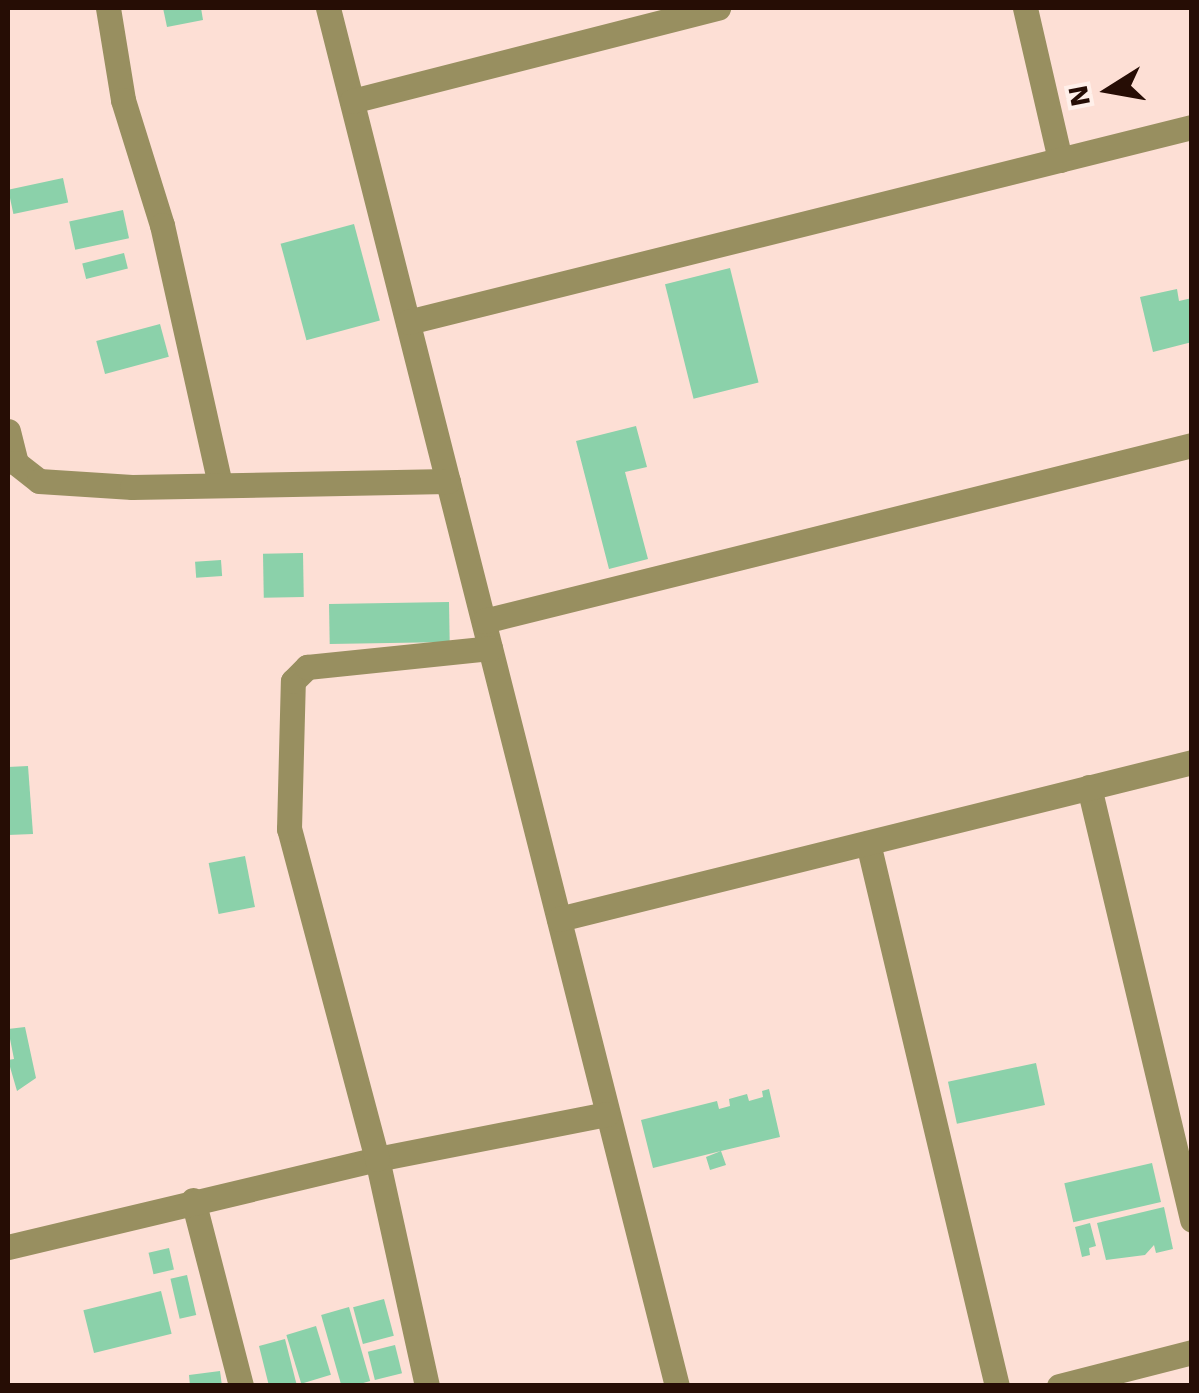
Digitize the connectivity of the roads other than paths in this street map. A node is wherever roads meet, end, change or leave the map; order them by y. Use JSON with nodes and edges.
{"nodes":[{"id":1,"x":108,"y":8,"type":"edge"},
{"id":2,"x":328,"y":8,"type":"edge"},
{"id":3,"x":718,"y":8,"type":"edge"},
{"id":4,"x":1025,"y":8,"type":"edge"},
{"id":5,"x":352,"y":102,"type":"junction"},
{"id":6,"x":1192,"y":127,"type":"edge"},
{"id":7,"x":1060,"y":160,"type":"junction"},
{"id":8,"x":408,"y":322,"type":"junction"},
{"id":9,"x":8,"y":431,"type":"edge"},
{"id":10,"x":1192,"y":444,"type":"edge"},
{"id":11,"x":448,"y":481,"type":"junction"},
{"id":12,"x":220,"y":486,"type":"junction"},
{"id":13,"x":484,"y":621,"type":"junction"},
{"id":14,"x":490,"y":648,"type":"junction"},
{"id":15,"x":1192,"y":762,"type":"edge"},
{"id":16,"x":1089,"y":787,"type":"junction"},
{"id":17,"x":868,"y":844,"type":"junction"},
{"id":18,"x":559,"y":919,"type":"junction"},
{"id":19,"x":607,"y":1114,"type":"junction"},
{"id":20,"x":377,"y":1159,"type":"junction"},
{"id":21,"x":193,"y":1200,"type":"junction"},
{"id":22,"x":1192,"y":1220,"type":"edge"},
{"id":23,"x":8,"y":1247,"type":"edge"},
{"id":24,"x":1192,"y":1352,"type":"edge"},
{"id":25,"x":241,"y":1386,"type":"edge"},
{"id":26,"x":427,"y":1386,"type":"edge"},
{"id":27,"x":677,"y":1386,"type":"edge"},
{"id":28,"x":997,"y":1386,"type":"edge"},
{"id":29,"x":1059,"y":1386,"type":"edge"}],
"edges":[{"from":1,"to":12,"type":"street"},
{"from":2,"to":5,"type":"street"},
{"from":3,"to":5,"type":"street"},
{"from":4,"to":7,"type":"street"},
{"from":5,"to":8,"type":"street"},
{"from":6,"to":7,"type":"street"},
{"from":7,"to":8,"type":"street"},
{"from":8,"to":11,"type":"street"},
{"from":9,"to":12,"type":"street"},
{"from":10,"to":13,"type":"street"},
{"from":11,"to":12,"type":"street"},
{"from":11,"to":13,"type":"street"},
{"from":13,"to":14,"type":"street"},
{"from":14,"to":18,"type":"street"},
{"from":14,"to":20,"type":"street"},
{"from":15,"to":16,"type":"street"},
{"from":16,"to":17,"type":"street"},
{"from":16,"to":22,"type":"street"},
{"from":17,"to":18,"type":"street"},
{"from":17,"to":28,"type":"street"},
{"from":18,"to":19,"type":"street"},
{"from":19,"to":20,"type":"street"},
{"from":19,"to":27,"type":"street"},
{"from":20,"to":21,"type":"street"},
{"from":20,"to":26,"type":"street"},
{"from":21,"to":23,"type":"street"},
{"from":21,"to":25,"type":"street"},
{"from":24,"to":29,"type":"street"}]}
